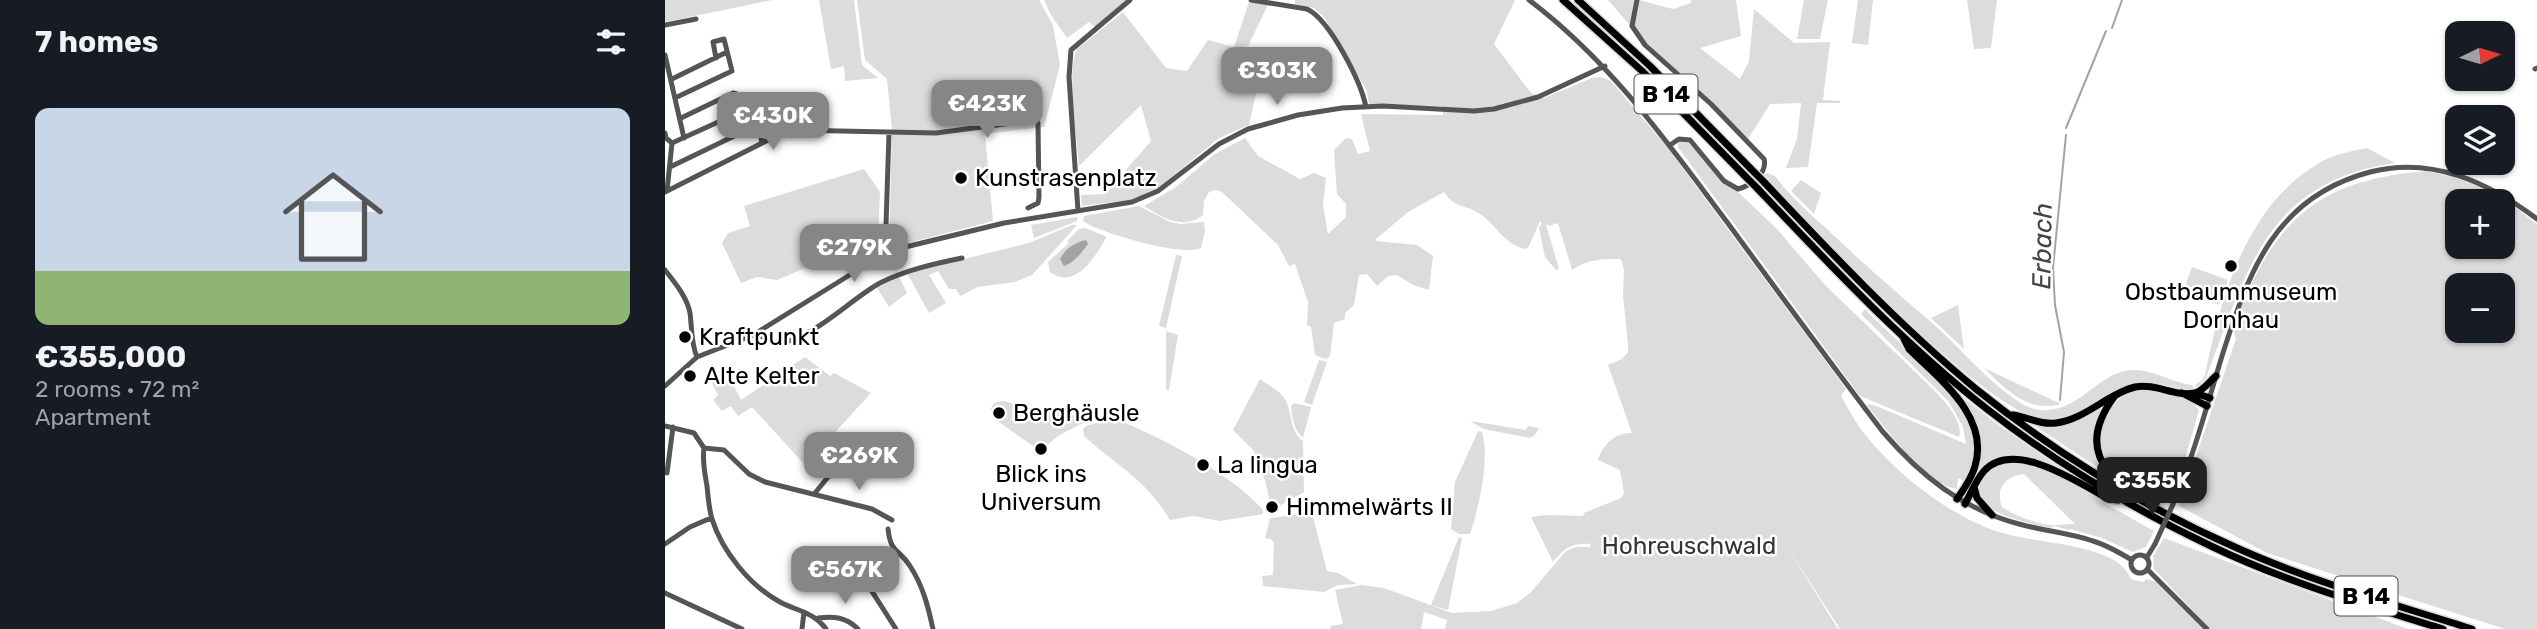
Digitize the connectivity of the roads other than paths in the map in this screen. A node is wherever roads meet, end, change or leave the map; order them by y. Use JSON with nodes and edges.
{"nodes":[{"id":1,"x":1131,"y":0,"type":"edge"},
{"id":2,"x":1251,"y":0,"type":"edge"},
{"id":3,"x":1529,"y":0,"type":"edge"},
{"id":4,"x":1563,"y":0,"type":"edge"},
{"id":5,"x":1578,"y":0,"type":"edge"},
{"id":6,"x":1637,"y":0,"type":"edge"},
{"id":7,"x":696,"y":19,"type":"dead end"},
{"id":8,"x":665,"y":25,"type":"edge"},
{"id":9,"x":727,"y":52,"type":"junction"},
{"id":10,"x":665,"y":55,"type":"edge"},
{"id":11,"x":716,"y":58,"type":"junction"},
{"id":12,"x":1605,"y":66,"type":"junction"},
{"id":13,"x":672,"y":79,"type":"junction"},
{"id":14,"x":677,"y":97,"type":"junction"},
{"id":15,"x":1366,"y":107,"type":"junction"},
{"id":16,"x":681,"y":118,"type":"junction"},
{"id":17,"x":889,"y":133,"type":"junction"},
{"id":18,"x":665,"y":134,"type":"edge"},
{"id":19,"x":684,"y":138,"type":"junction"},
{"id":20,"x":672,"y":143,"type":"junction"},
{"id":21,"x":762,"y":143,"type":"junction"},
{"id":22,"x":1670,"y":145,"type":"junction"},
{"id":23,"x":670,"y":167,"type":"junction"},
{"id":24,"x":666,"y":191,"type":"edge"},
{"id":25,"x":1028,"y":208,"type":"dead end"},
{"id":26,"x":1078,"y":211,"type":"junction"},
{"id":27,"x":2537,"y":219,"type":"edge"},
{"id":28,"x":885,"y":255,"type":"junction"},
{"id":29,"x":962,"y":258,"type":"dead end"},
{"id":30,"x":665,"y":270,"type":"edge"},
{"id":31,"x":753,"y":335,"type":"junction"},
{"id":32,"x":1901,"y":335,"type":"junction"},
{"id":33,"x":697,"y":357,"type":"junction"},
{"id":34,"x":2216,"y":376,"type":"junction"},
{"id":35,"x":665,"y":386,"type":"edge"},
{"id":36,"x":2182,"y":393,"type":"junction"},
{"id":37,"x":2195,"y":393,"type":"junction"},
{"id":38,"x":2115,"y":397,"type":"junction"},
{"id":39,"x":2210,"y":398,"type":"junction"},
{"id":40,"x":2207,"y":406,"type":"junction"},
{"id":41,"x":2009,"y":414,"type":"junction"},
{"id":42,"x":665,"y":426,"type":"edge"},
{"id":43,"x":673,"y":427,"type":"junction"},
{"id":44,"x":704,"y":448,"type":"junction"},
{"id":45,"x":841,"y":461,"type":"dead end"},
{"id":46,"x":667,"y":473,"type":"dead end"},
{"id":47,"x":1974,"y":487,"type":"junction"},
{"id":48,"x":815,"y":493,"type":"junction"},
{"id":49,"x":2133,"y":496,"type":"junction"},
{"id":50,"x":1961,"y":502,"type":"junction"},
{"id":51,"x":2126,"y":502,"type":"junction"},
{"id":52,"x":1992,"y":515,"type":"junction"},
{"id":53,"x":711,"y":518,"type":"junction"},
{"id":54,"x":892,"y":520,"type":"dead end"},
{"id":55,"x":888,"y":529,"type":"dead end"},
{"id":56,"x":665,"y":544,"type":"edge"},
{"id":57,"x":2147,"y":557,"type":"junction"},
{"id":58,"x":2132,"y":560,"type":"junction"},
{"id":59,"x":2148,"y":570,"type":"junction"},
{"id":60,"x":864,"y":579,"type":"dead end"},
{"id":61,"x":665,"y":593,"type":"edge"},
{"id":62,"x":804,"y":612,"type":"junction"},
{"id":63,"x":818,"y":618,"type":"junction"},
{"id":64,"x":742,"y":629,"type":"edge"},
{"id":65,"x":802,"y":629,"type":"edge"},
{"id":66,"x":826,"y":629,"type":"edge"},
{"id":67,"x":858,"y":629,"type":"edge"},
{"id":68,"x":896,"y":629,"type":"edge"},
{"id":69,"x":933,"y":629,"type":"edge"},
{"id":70,"x":2207,"y":629,"type":"edge"},
{"id":71,"x":2443,"y":629,"type":"edge"},
{"id":72,"x":2472,"y":629,"type":"edge"}],
"edges":[{"from":1,"to":26,"type":"street"},
{"from":2,"to":15,"type":"street"},
{"from":3,"to":12,"type":"street"},
{"from":4,"to":32,"type":"highway","number":"B 14","bridge":true},
{"from":5,"to":41,"type":"highway","number":"B 14","bridge":true},
{"from":6,"to":22,"type":"street"},
{"from":7,"to":8,"type":"street"},
{"from":9,"to":11,"type":"street"},
{"from":9,"to":11,"type":"street"},
{"from":9,"to":14,"type":"street"},
{"from":10,"to":13,"type":"street"},
{"from":11,"to":13,"type":"street"},
{"from":12,"to":15,"type":"street"},
{"from":12,"to":22,"type":"street"},
{"from":13,"to":14,"type":"street"},
{"from":14,"to":16,"type":"street"},
{"from":15,"to":26,"type":"street"},
{"from":16,"to":19,"type":"street"},
{"from":16,"to":19,"type":"street"},
{"from":17,"to":21,"type":"street"},
{"from":17,"to":25,"type":"street"},
{"from":17,"to":28,"type":"street"},
{"from":18,"to":20,"type":"street"},
{"from":19,"to":20,"type":"street"},
{"from":20,"to":23,"type":"street"},
{"from":21,"to":23,"type":"street"},
{"from":21,"to":24,"type":"street"},
{"from":22,"to":50,"type":"street"},
{"from":23,"to":24,"type":"street"},
{"from":26,"to":28,"type":"street"},
{"from":27,"to":34,"type":"street"},
{"from":28,"to":31,"type":"street"},
{"from":29,"to":31,"type":"street"},
{"from":30,"to":33,"type":"street"},
{"from":31,"to":33,"type":"street"},
{"from":32,"to":50,"type":"highway"},
{"from":32,"to":51,"type":"highway","number":"B 14"},
{"from":33,"to":35,"type":"street"},
{"from":34,"to":37,"type":"highway"},
{"from":34,"to":39,"type":"street"},
{"from":36,"to":37,"type":"highway"},
{"from":36,"to":38,"type":"highway"},
{"from":36,"to":40,"type":"highway"},
{"from":37,"to":39,"type":"highway"},
{"from":38,"to":41,"type":"highway"},
{"from":38,"to":49,"type":"highway"},
{"from":39,"to":40,"type":"street"},
{"from":40,"to":57,"type":"street","bridge":true},
{"from":41,"to":49,"type":"highway","number":"B 14"},
{"from":42,"to":43,"type":"street"},
{"from":43,"to":44,"type":"street"},
{"from":43,"to":46,"type":"street"},
{"from":44,"to":48,"type":"street"},
{"from":44,"to":53,"type":"street"},
{"from":45,"to":48,"type":"street"},
{"from":47,"to":50,"type":"highway"},
{"from":47,"to":51,"type":"highway"},
{"from":47,"to":52,"type":"highway"},
{"from":48,"to":54,"type":"street"},
{"from":49,"to":72,"type":"highway","number":"B 14"},
{"from":50,"to":52,"type":"street"},
{"from":51,"to":71,"type":"highway","number":"B 14"},
{"from":52,"to":58,"type":"street"},
{"from":53,"to":56,"type":"street"},
{"from":53,"to":62,"type":"street"},
{"from":55,"to":69,"type":"street"},
{"from":57,"to":58,"type":"street"},
{"from":57,"to":59,"type":"street"},
{"from":58,"to":59,"type":"street"},
{"from":59,"to":70,"type":"street"},
{"from":60,"to":68,"type":"street"},
{"from":61,"to":64,"type":"street"},
{"from":62,"to":63,"type":"street"},
{"from":62,"to":65,"type":"street"},
{"from":63,"to":66,"type":"street"},
{"from":63,"to":67,"type":"street"}]}
